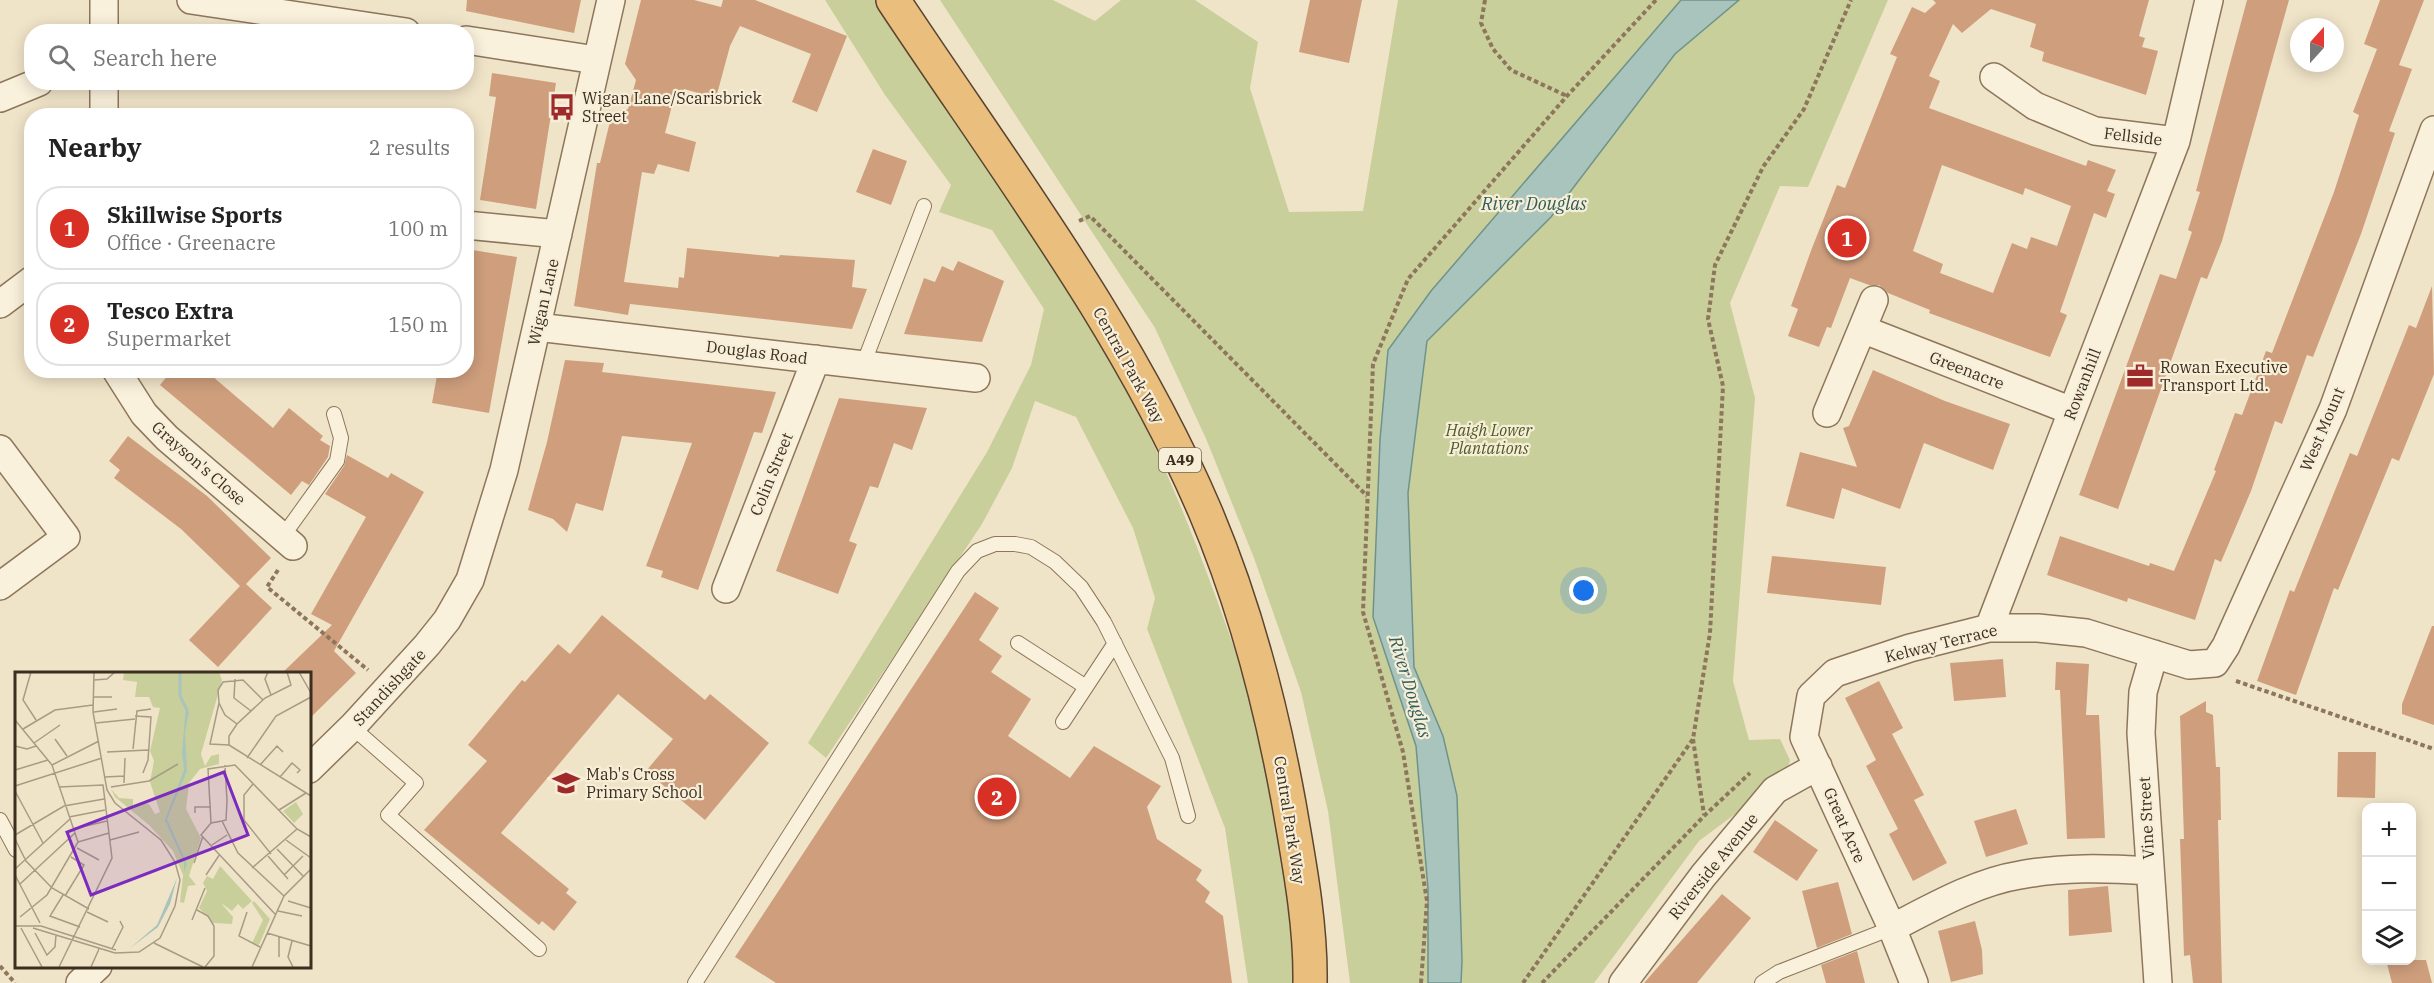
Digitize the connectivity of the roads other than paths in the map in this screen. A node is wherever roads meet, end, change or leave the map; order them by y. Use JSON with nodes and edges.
{"nodes":[{"id":1,"x":104,"y":0,"type":"edge"},
{"id":2,"x":191,"y":0,"type":"edge"},
{"id":3,"x":611,"y":0,"type":"edge"},
{"id":4,"x":893,"y":0,"type":"edge"},
{"id":5,"x":2209,"y":0,"type":"edge"},
{"id":6,"x":104,"y":24,"type":"edge"},
{"id":7,"x":352,"y":24,"type":"edge"},
{"id":8,"x":474,"y":41,"type":"edge"},
{"id":9,"x":596,"y":60,"type":"junction"},
{"id":10,"x":1994,"y":77,"type":"dead end"},
{"id":11,"x":24,"y":88,"type":"edge"},
{"id":12,"x":104,"y":90,"type":"edge"},
{"id":13,"x":0,"y":98,"type":"edge"},
{"id":14,"x":104,"y":108,"type":"edge"},
{"id":15,"x":2434,"y":130,"type":"edge"},
{"id":16,"x":2176,"y":141,"type":"junction"},
{"id":17,"x":924,"y":206,"type":"dead end"},
{"id":18,"x":474,"y":226,"type":"edge"},
{"id":19,"x":558,"y":234,"type":"junction"},
{"id":20,"x":24,"y":286,"type":"edge"},
{"id":21,"x":1875,"y":300,"type":"dead end"},
{"id":22,"x":0,"y":304,"type":"edge"},
{"id":23,"x":537,"y":327,"type":"junction"},
{"id":24,"x":1862,"y":329,"type":"junction"},
{"id":25,"x":816,"y":359,"type":"junction"},
{"id":26,"x":863,"y":365,"type":"junction"},
{"id":27,"x":121,"y":378,"type":"edge"},
{"id":28,"x":976,"y":378,"type":"dead end"},
{"id":29,"x":2072,"y":411,"type":"junction"},
{"id":30,"x":1827,"y":413,"type":"dead end"},
{"id":31,"x":334,"y":414,"type":"dead end"},
{"id":32,"x":0,"y":450,"type":"edge"},
{"id":33,"x":288,"y":541,"type":"joint"},
{"id":34,"x":0,"y":586,"type":"edge"},
{"id":35,"x":726,"y":589,"type":"dead end"},
{"id":36,"x":460,"y":600,"type":"joint"},
{"id":37,"x":1989,"y":628,"type":"junction"},
{"id":38,"x":1018,"y":643,"type":"dead end"},
{"id":39,"x":1114,"y":643,"type":"junction"},
{"id":40,"x":2154,"y":654,"type":"junction"},
{"id":41,"x":1835,"y":673,"type":"joint"},
{"id":42,"x":1086,"y":687,"type":"junction"},
{"id":43,"x":1063,"y":722,"type":"dead end"},
{"id":44,"x":352,"y":727,"type":"junction"},
{"id":45,"x":1818,"y":766,"type":"junction"},
{"id":46,"x":310,"y":767,"type":"edge"},
{"id":47,"x":1188,"y":816,"type":"dead end"},
{"id":48,"x":0,"y":820,"type":"edge"},
{"id":49,"x":15,"y":848,"type":"edge"},
{"id":50,"x":2149,"y":871,"type":"junction"},
{"id":51,"x":1892,"y":928,"type":"junction"},
{"id":52,"x":539,"y":949,"type":"dead end"},
{"id":53,"x":96,"y":968,"type":"edge"},
{"id":54,"x":80,"y":983,"type":"edge"},
{"id":55,"x":695,"y":983,"type":"edge"},
{"id":56,"x":1310,"y":983,"type":"edge"},
{"id":57,"x":1623,"y":983,"type":"edge"},
{"id":58,"x":1762,"y":983,"type":"edge"},
{"id":59,"x":1914,"y":983,"type":"edge"},
{"id":60,"x":2158,"y":983,"type":"edge"}],
"edges":[{"from":1,"to":6,"type":"street"},
{"from":2,"to":7,"type":"street"},
{"from":3,"to":9,"type":"street","name":"Wigan Lane"},
{"from":4,"to":56,"type":"highway","name":"Central Park Way","number":"A49"},
{"from":5,"to":16,"type":"street","name":"Fellside"},
{"from":8,"to":9,"type":"street"},
{"from":9,"to":19,"type":"street","name":"Wigan Lane"},
{"from":10,"to":16,"type":"street","name":"Fellside"},
{"from":11,"to":13,"type":"street"},
{"from":12,"to":14,"type":"street"},
{"from":15,"to":40,"type":"street","name":"West Mount"},
{"from":16,"to":29,"type":"street","name":"Rowanhill"},
{"from":17,"to":26,"type":"lane"},
{"from":18,"to":19,"type":"street"},
{"from":19,"to":23,"type":"street","name":"Wigan Lane"},
{"from":20,"to":22,"type":"street"},
{"from":21,"to":24,"type":"street"},
{"from":23,"to":25,"type":"street","name":"Douglas Road"},
{"from":23,"to":36,"type":"street","name":"Wigan Lane"},
{"from":24,"to":29,"type":"street","name":"Greenacre"},
{"from":24,"to":30,"type":"street"},
{"from":25,"to":26,"type":"street","name":"Douglas Road"},
{"from":25,"to":35,"type":"street","name":"Colin Street"},
{"from":26,"to":28,"type":"street","name":"Douglas Road"},
{"from":27,"to":33,"type":"street","name":"Grayson's Close"},
{"from":29,"to":37,"type":"street","name":"Rowanhill"},
{"from":31,"to":33,"type":"lane"},
{"from":32,"to":34,"type":"street"},
{"from":36,"to":44,"type":"street","name":"Standishgate"},
{"from":37,"to":40,"type":"street","name":"Kelway Terrace"},
{"from":37,"to":41,"type":"street","name":"Kelway Terrace"},
{"from":38,"to":42,"type":"lane"},
{"from":39,"to":42,"type":"lane"},
{"from":39,"to":47,"type":"lane"},
{"from":39,"to":55,"type":"lane"},
{"from":40,"to":50,"type":"street","name":"Vine Street"},
{"from":41,"to":45,"type":"street","name":"Great Acre"},
{"from":42,"to":43,"type":"lane"},
{"from":44,"to":46,"type":"street","name":"Standishgate"},
{"from":44,"to":52,"type":"lane"},
{"from":45,"to":51,"type":"street","name":"Great Acre"},
{"from":45,"to":57,"type":"street","name":"Riverside Avenue"},
{"from":48,"to":49,"type":"lane"},
{"from":50,"to":51,"type":"street"},
{"from":50,"to":60,"type":"street","name":"Vine Street"},
{"from":51,"to":58,"type":"lane"},
{"from":51,"to":59,"type":"street","name":"Great Acre"},
{"from":53,"to":54,"type":"street"}]}
